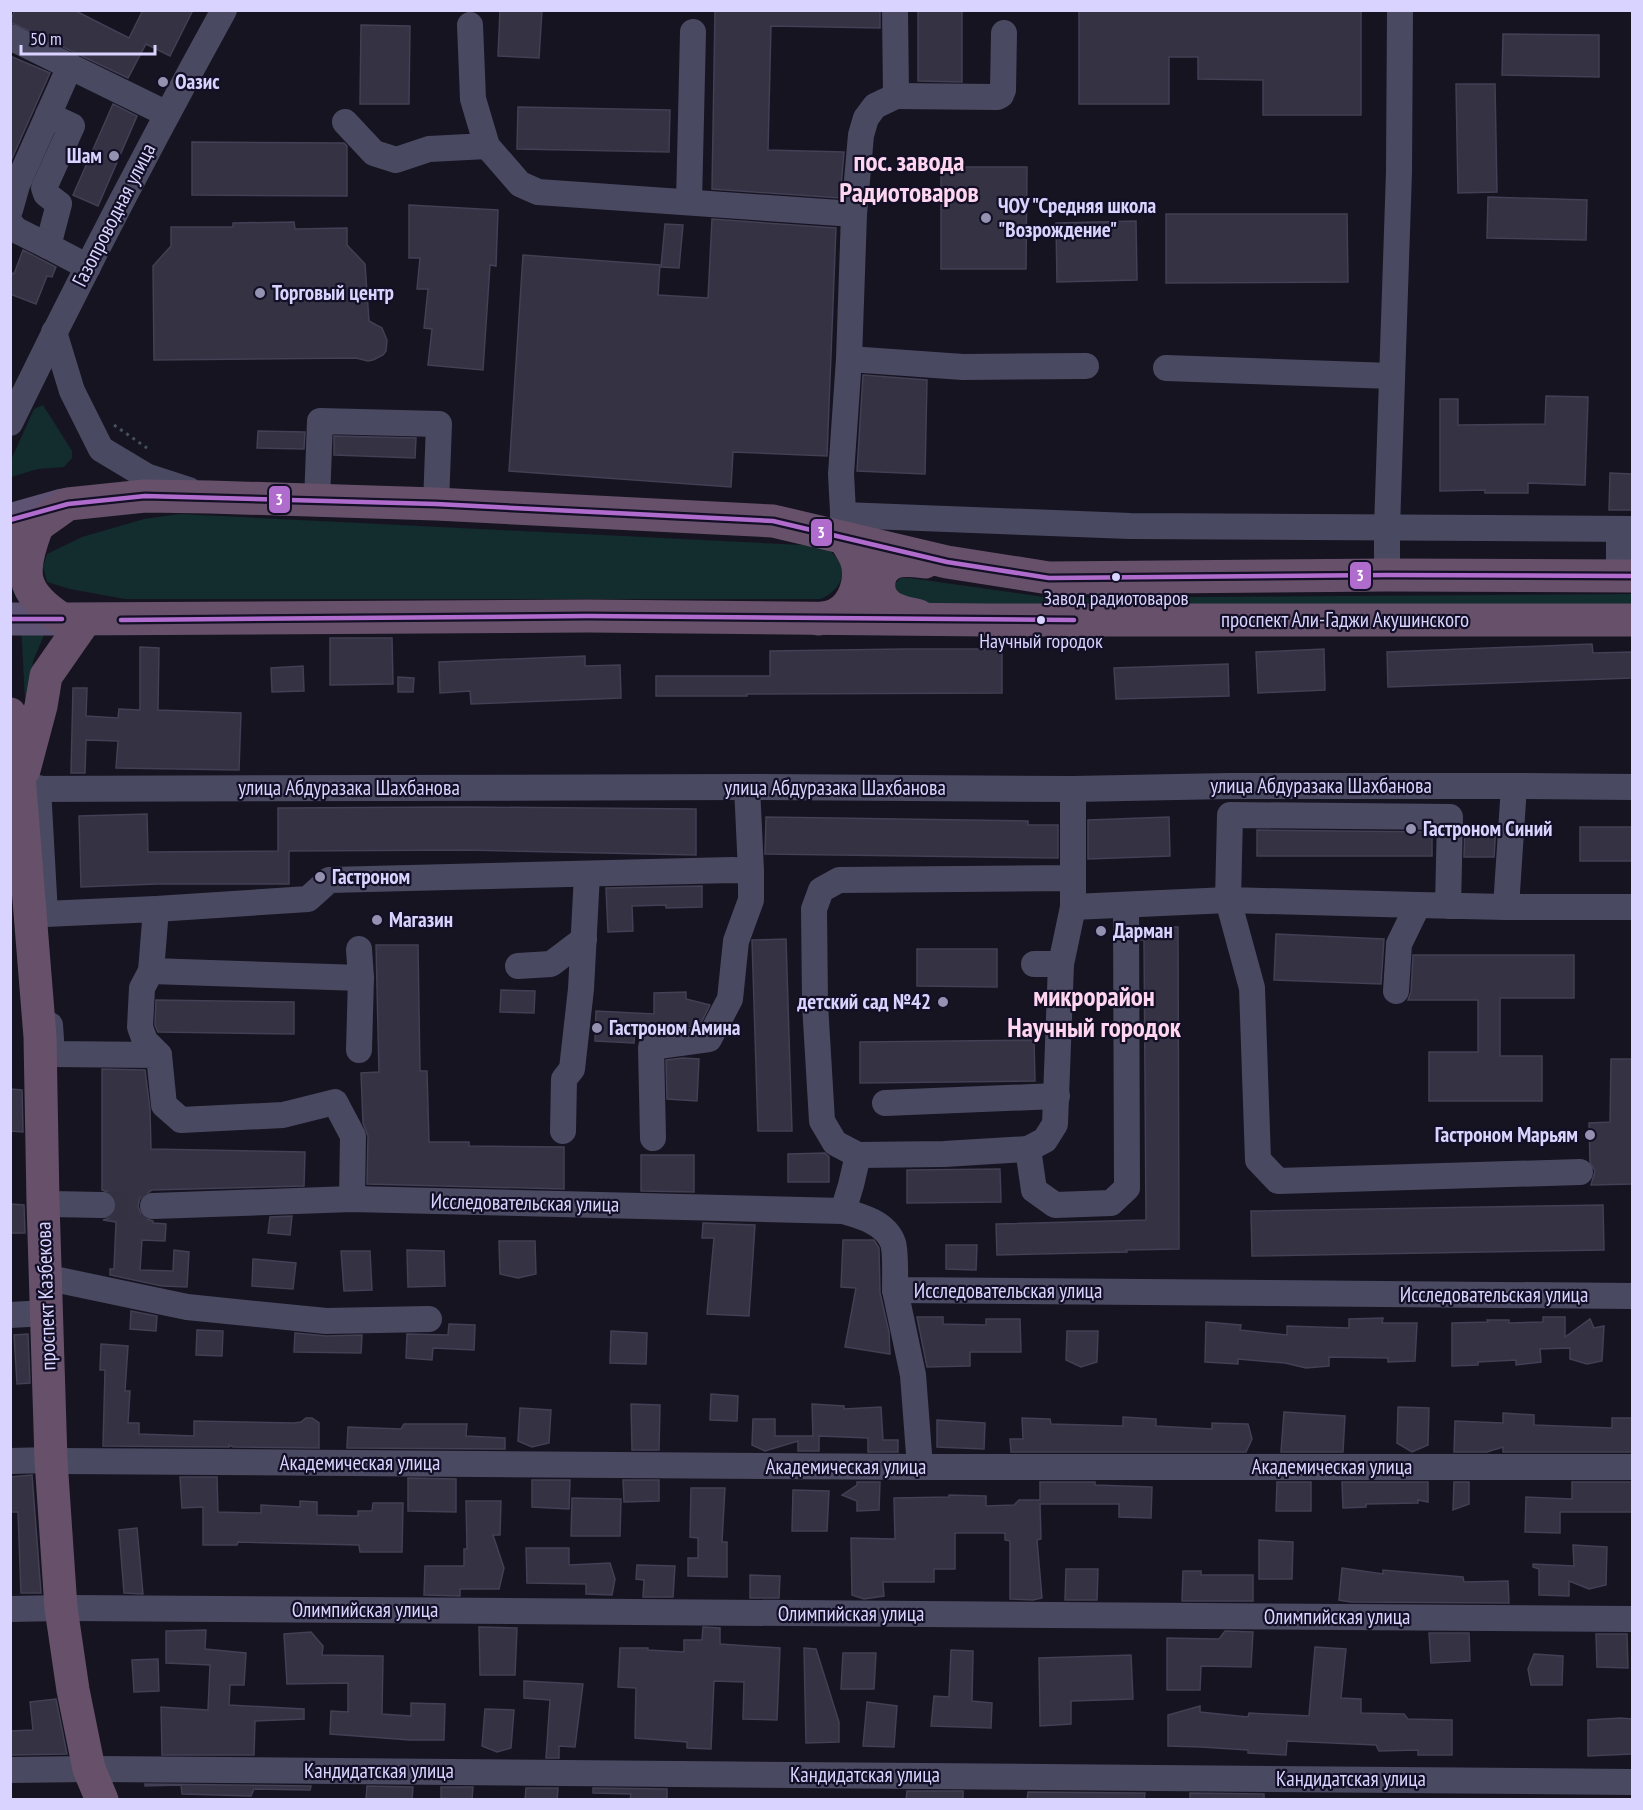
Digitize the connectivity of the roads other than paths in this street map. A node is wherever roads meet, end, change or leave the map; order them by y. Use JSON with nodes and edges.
{"nodes":[{"id":1,"x":224,"y":10,"type":"edge"},
{"id":2,"x":895,"y":10,"type":"edge"},
{"id":3,"x":1400,"y":10,"type":"edge"},
{"id":4,"x":470,"y":25,"type":"dead end"},
{"id":5,"x":693,"y":32,"type":"dead end"},
{"id":6,"x":1004,"y":33,"type":"dead end"},
{"id":7,"x":10,"y":37,"type":"edge"},
{"id":8,"x":70,"y":66,"type":"junction"},
{"id":9,"x":896,"y":96,"type":"junction"},
{"id":10,"x":167,"y":114,"type":"junction"},
{"id":11,"x":48,"y":115,"type":"junction"},
{"id":12,"x":345,"y":122,"type":"dead end"},
{"id":13,"x":487,"y":146,"type":"junction"},
{"id":14,"x":14,"y":183,"type":"edge"},
{"id":15,"x":690,"y":202,"type":"junction"},
{"id":16,"x":10,"y":210,"type":"edge"},
{"id":17,"x":854,"y":214,"type":"junction"},
{"id":18,"x":10,"y":223,"type":"edge"},
{"id":19,"x":48,"y":246,"type":"junction"},
{"id":20,"x":88,"y":267,"type":"junction"},
{"id":21,"x":54,"y":332,"type":"junction"},
{"id":22,"x":849,"y":359,"type":"junction"},
{"id":23,"x":1086,"y":366,"type":"dead end"},
{"id":24,"x":1166,"y":368,"type":"dead end"},
{"id":25,"x":1392,"y":376,"type":"junction"},
{"id":26,"x":14,"y":409,"type":"edge"},
{"id":27,"x":210,"y":496,"type":"junction"},
{"id":28,"x":317,"y":501,"type":"junction"},
{"id":29,"x":436,"y":504,"type":"junction"},
{"id":30,"x":844,"y":527,"type":"junction"},
{"id":31,"x":1387,"y":528,"type":"junction"},
{"id":32,"x":1626,"y":529,"type":"edge"},
{"id":33,"x":19,"y":530,"type":"edge"},
{"id":34,"x":947,"y":562,"type":"junction"},
{"id":35,"x":1387,"y":575,"type":"junction"},
{"id":36,"x":1626,"y":576,"type":"edge"},
{"id":37,"x":10,"y":619,"type":"edge"},
{"id":38,"x":817,"y":619,"type":"junction"},
{"id":39,"x":74,"y":620,"type":"junction"},
{"id":40,"x":935,"y":620,"type":"junction"},
{"id":41,"x":1632,"y":620,"type":"edge"},
{"id":42,"x":10,"y":714,"type":"edge"},
{"id":43,"x":1229,"y":786,"type":"junction"},
{"id":44,"x":1514,"y":786,"type":"junction"},
{"id":45,"x":747,"y":787,"type":"junction"},
{"id":46,"x":1632,"y":787,"type":"edge"},
{"id":47,"x":28,"y":788,"type":"junction"},
{"id":48,"x":1073,"y":789,"type":"junction"},
{"id":49,"x":1230,"y":815,"type":"junction"},
{"id":50,"x":751,"y":871,"type":"junction"},
{"id":51,"x":587,"y":874,"type":"junction"},
{"id":52,"x":1073,"y":878,"type":"junction"},
{"id":53,"x":1228,"y":900,"type":"junction"},
{"id":54,"x":1126,"y":905,"type":"junction"},
{"id":55,"x":1418,"y":905,"type":"junction"},
{"id":56,"x":1448,"y":906,"type":"junction"},
{"id":57,"x":1072,"y":907,"type":"junction"},
{"id":58,"x":1506,"y":907,"type":"junction"},
{"id":59,"x":1632,"y":907,"type":"edge"},
{"id":60,"x":156,"y":909,"type":"junction"},
{"id":61,"x":45,"y":914,"type":"junction"},
{"id":62,"x":584,"y":939,"type":"junction"},
{"id":63,"x":360,"y":949,"type":"dead end"},
{"id":64,"x":1034,"y":964,"type":"dead end"},
{"id":65,"x":1061,"y":964,"type":"junction"},
{"id":66,"x":518,"y":966,"type":"dead end"},
{"id":67,"x":151,"y":971,"type":"junction"},
{"id":68,"x":361,"y":978,"type":"junction"},
{"id":69,"x":1396,"y":991,"type":"dead end"},
{"id":70,"x":359,"y":1050,"type":"dead end"},
{"id":71,"x":52,"y":1054,"type":"junction"},
{"id":72,"x":159,"y":1055,"type":"junction"},
{"id":73,"x":1056,"y":1096,"type":"junction"},
{"id":74,"x":885,"y":1103,"type":"dead end"},
{"id":75,"x":563,"y":1131,"type":"dead end"},
{"id":76,"x":653,"y":1138,"type":"dead end"},
{"id":77,"x":1028,"y":1149,"type":"junction"},
{"id":78,"x":858,"y":1155,"type":"junction"},
{"id":79,"x":1580,"y":1172,"type":"dead end"},
{"id":80,"x":352,"y":1199,"type":"junction"},
{"id":81,"x":51,"y":1204,"type":"junction"},
{"id":82,"x":102,"y":1205,"type":"tunnel mouth"},
{"id":83,"x":153,"y":1206,"type":"tunnel mouth"},
{"id":84,"x":843,"y":1211,"type":"junction"},
{"id":85,"x":54,"y":1279,"type":"junction"},
{"id":86,"x":895,"y":1290,"type":"junction"},
{"id":87,"x":1632,"y":1296,"type":"edge"},
{"id":88,"x":46,"y":1313,"type":"junction"},
{"id":89,"x":10,"y":1315,"type":"edge"},
{"id":90,"x":429,"y":1319,"type":"dead end"},
{"id":91,"x":10,"y":1461,"type":"edge"},
{"id":92,"x":56,"y":1461,"type":"junction"},
{"id":93,"x":920,"y":1467,"type":"junction"},
{"id":94,"x":1632,"y":1467,"type":"edge"},
{"id":95,"x":65,"y":1608,"type":"junction"},
{"id":96,"x":10,"y":1609,"type":"edge"},
{"id":97,"x":1632,"y":1619,"type":"edge"},
{"id":98,"x":10,"y":1770,"type":"edge"},
{"id":99,"x":96,"y":1779,"type":"edge"},
{"id":100,"x":1632,"y":1782,"type":"edge"},
{"id":101,"x":110,"y":1800,"type":"edge"}],
"edges":[{"from":1,"to":10,"type":"street","name":"Газопроводная улица"},
{"from":2,"to":9,"type":"street"},
{"from":3,"to":25,"type":"street"},
{"from":4,"to":13,"type":"street"},
{"from":5,"to":15,"type":"street"},
{"from":6,"to":9,"type":"street"},
{"from":7,"to":8,"type":"street"},
{"from":8,"to":10,"type":"street"},
{"from":8,"to":11,"type":"street"},
{"from":9,"to":17,"type":"street"},
{"from":10,"to":20,"type":"street","name":"Газопроводная улица"},
{"from":11,"to":14,"type":"street"},
{"from":11,"to":19,"type":"street"},
{"from":12,"to":13,"type":"street"},
{"from":13,"to":15,"type":"street"},
{"from":14,"to":16,"type":"street"},
{"from":15,"to":17,"type":"street"},
{"from":17,"to":22,"type":"street"},
{"from":18,"to":19,"type":"street"},
{"from":19,"to":20,"type":"street"},
{"from":20,"to":21,"type":"street","name":"Газопроводная улица"},
{"from":21,"to":26,"type":"street","name":"Газопроводная улица"},
{"from":21,"to":27,"type":"street"},
{"from":22,"to":23,"type":"street"},
{"from":22,"to":30,"type":"street"},
{"from":24,"to":25,"type":"street"},
{"from":25,"to":31,"type":"street"},
{"from":27,"to":28,"type":"highway","name":"проспект Али-Гаджи Акушинского"},
{"from":27,"to":33,"type":"highway","name":"проспект Али-Гаджи Акушинского"},
{"from":28,"to":29,"type":"highway","name":"проспект Али-Гаджи Акушинского"},
{"from":28,"to":29,"type":"street"},
{"from":29,"to":30,"type":"highway","name":"проспект Али-Гаджи Акушинского"},
{"from":30,"to":31,"type":"street"},
{"from":30,"to":34,"type":"highway","name":"проспект Али-Гаджи Акушинского"},
{"from":30,"to":38,"type":"highway"},
{"from":31,"to":32,"type":"street"},
{"from":31,"to":35,"type":"street"},
{"from":32,"to":36,"type":"street"},
{"from":33,"to":39,"type":"highway"},
{"from":34,"to":35,"type":"highway","name":"проспект Али-Гаджи Акушинского"},
{"from":34,"to":40,"type":"highway"},
{"from":35,"to":36,"type":"highway","name":"проспект Али-Гаджи Акушинского"},
{"from":37,"to":39,"type":"main road"},
{"from":38,"to":39,"type":"highway","name":"проспект Али-Гаджи Акушинского"},
{"from":38,"to":40,"type":"highway","name":"проспект Али-Гаджи Акушинского"},
{"from":39,"to":47,"type":"highway"},
{"from":40,"to":41,"type":"highway","name":"проспект Али-Гаджи Акушинского"},
{"from":42,"to":47,"type":"highway","name":"проспект Казбекова"},
{"from":43,"to":44,"type":"street","name":"улица Абдуразака Шахбанова"},
{"from":43,"to":48,"type":"street","name":"улица Абдуразака Шахбанова"},
{"from":43,"to":49,"type":"street"},
{"from":44,"to":46,"type":"street","name":"улица Абдуразака Шахбанова"},
{"from":44,"to":58,"type":"street"},
{"from":45,"to":47,"type":"street","name":"улица Абдуразака Шахбанова"},
{"from":45,"to":48,"type":"street","name":"улица Абдуразака Шахбанова"},
{"from":45,"to":50,"type":"street"},
{"from":47,"to":61,"type":"street"},
{"from":47,"to":88,"type":"highway","name":"проспект Казбекова"},
{"from":48,"to":52,"type":"street"},
{"from":49,"to":53,"type":"street"},
{"from":49,"to":56,"type":"street"},
{"from":50,"to":51,"type":"street"},
{"from":50,"to":76,"type":"street"},
{"from":51,"to":60,"type":"street"},
{"from":51,"to":62,"type":"street"},
{"from":52,"to":57,"type":"street"},
{"from":52,"to":78,"type":"street"},
{"from":53,"to":54,"type":"street"},
{"from":53,"to":55,"type":"street"},
{"from":53,"to":79,"type":"street"},
{"from":54,"to":57,"type":"street"},
{"from":54,"to":77,"type":"street"},
{"from":55,"to":56,"type":"street"},
{"from":55,"to":69,"type":"street"},
{"from":56,"to":58,"type":"street"},
{"from":57,"to":65,"type":"street"},
{"from":58,"to":59,"type":"street"},
{"from":60,"to":61,"type":"street"},
{"from":60,"to":67,"type":"street"},
{"from":61,"to":71,"type":"street"},
{"from":62,"to":66,"type":"street"},
{"from":62,"to":75,"type":"street"},
{"from":63,"to":68,"type":"street"},
{"from":64,"to":65,"type":"street"},
{"from":65,"to":73,"type":"street"},
{"from":67,"to":68,"type":"street"},
{"from":67,"to":72,"type":"street"},
{"from":68,"to":70,"type":"street"},
{"from":71,"to":72,"type":"street"},
{"from":71,"to":81,"type":"street"},
{"from":72,"to":80,"type":"street"},
{"from":73,"to":74,"type":"street"},
{"from":73,"to":77,"type":"street"},
{"from":77,"to":78,"type":"street"},
{"from":78,"to":84,"type":"street"},
{"from":80,"to":83,"type":"street","name":"Исследовательская улица"},
{"from":80,"to":84,"type":"street","name":"Исследовательская улица"},
{"from":81,"to":82,"type":"street"},
{"from":81,"to":85,"type":"street"},
{"from":84,"to":86,"type":"street","name":"Исследовательская улица"},
{"from":85,"to":90,"type":"street"},
{"from":85,"to":92,"type":"street"},
{"from":86,"to":87,"type":"street","name":"Исследовательская улица"},
{"from":86,"to":93,"type":"street"},
{"from":88,"to":89,"type":"street"},
{"from":88,"to":92,"type":"highway","name":"проспект Казбекова"},
{"from":91,"to":92,"type":"street","name":"Академическая улица"},
{"from":92,"to":93,"type":"street","name":"Академическая улица"},
{"from":92,"to":95,"type":"highway","name":"проспект Казбекова"},
{"from":93,"to":94,"type":"street","name":"Академическая улица"},
{"from":95,"to":96,"type":"street","name":"Олимпийская улица"},
{"from":95,"to":97,"type":"street","name":"Олимпийская улица"},
{"from":95,"to":99,"type":"highway","name":"проспект Казбекова"},
{"from":98,"to":99,"type":"street","name":"Кандидатская улица"},
{"from":99,"to":100,"type":"street","name":"Кандидатская улица"},
{"from":99,"to":101,"type":"street"}]}
